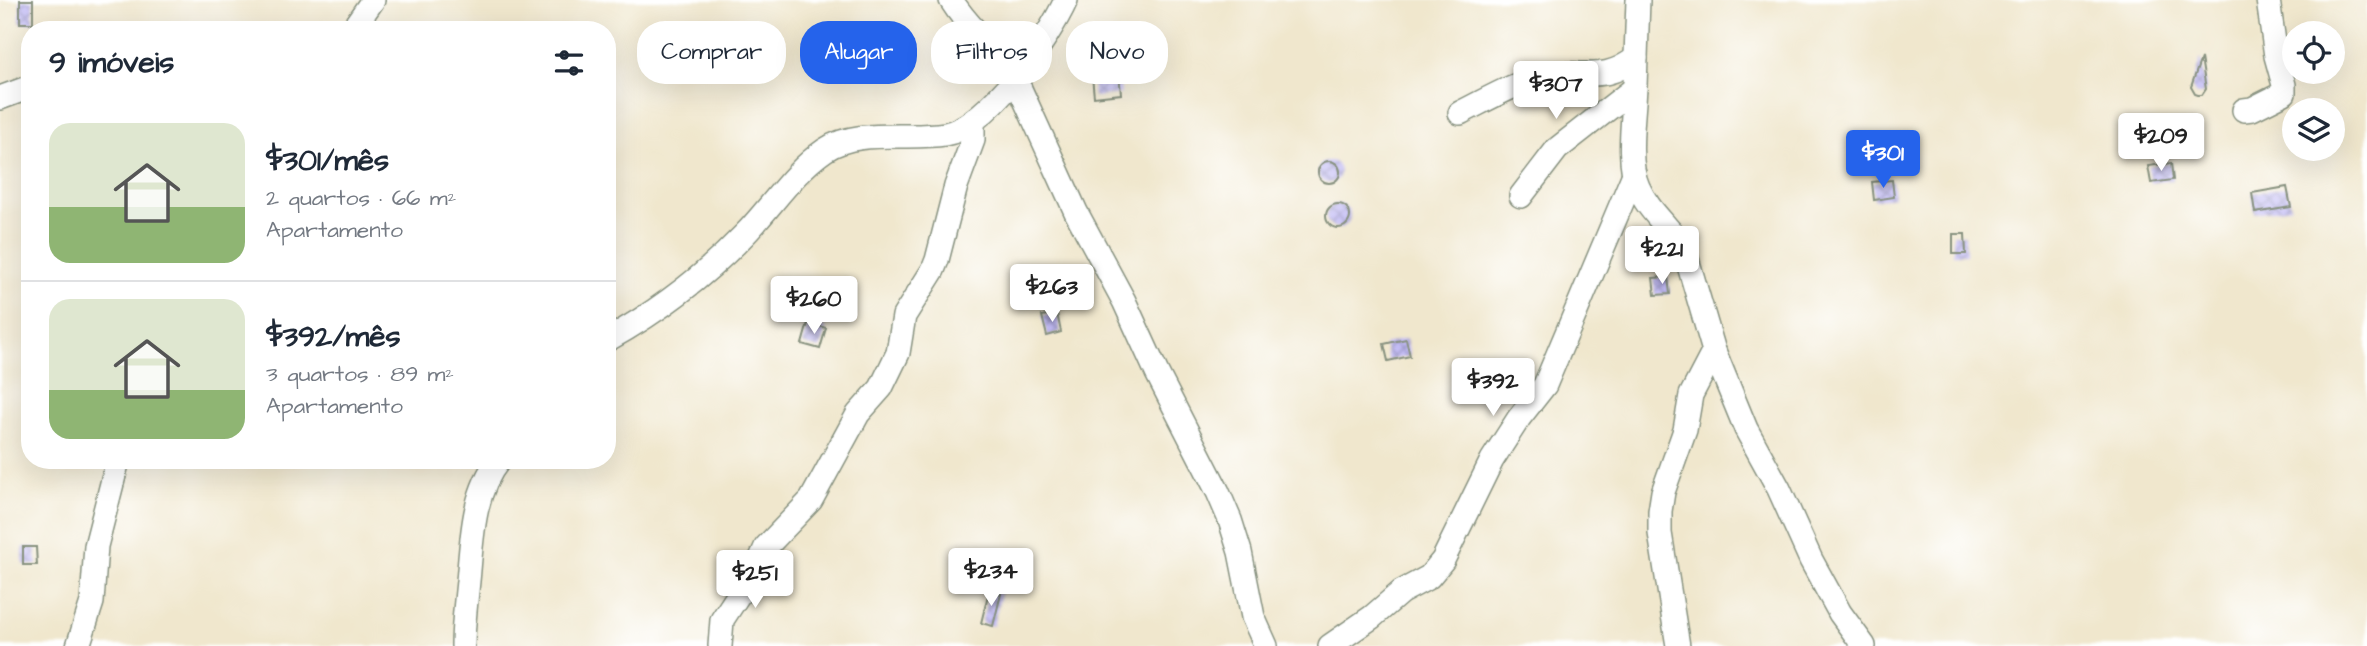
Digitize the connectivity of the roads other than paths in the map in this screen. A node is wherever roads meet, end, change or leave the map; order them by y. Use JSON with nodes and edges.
{"nodes":[{"id":1,"x":373,"y":0,"type":"edge"},
{"id":2,"x":951,"y":0,"type":"edge"},
{"id":3,"x":1066,"y":0,"type":"edge"},
{"id":4,"x":1638,"y":0,"type":"edge"},
{"id":5,"x":2268,"y":0,"type":"edge"},
{"id":6,"x":358,"y":21,"type":"edge"},
{"id":7,"x":968,"y":21,"type":"edge"},
{"id":8,"x":1052,"y":30,"type":"edge"},
{"id":9,"x":1636,"y":58,"type":"junction"},
{"id":10,"x":1008,"y":84,"type":"edge"},
{"id":11,"x":1021,"y":84,"type":"edge"},
{"id":12,"x":1635,"y":88,"type":"junction"},
{"id":13,"x":21,"y":90,"type":"edge"},
{"id":14,"x":0,"y":98,"type":"edge"},
{"id":15,"x":2244,"y":110,"type":"dead end"},
{"id":16,"x":1460,"y":113,"type":"dead end"},
{"id":17,"x":973,"y":121,"type":"junction"},
{"id":18,"x":1634,"y":174,"type":"junction"},
{"id":19,"x":1521,"y":196,"type":"dead end"},
{"id":20,"x":616,"y":335,"type":"edge"},
{"id":21,"x":1714,"y":351,"type":"junction"},
{"id":22,"x":116,"y":469,"type":"edge"},
{"id":23,"x":494,"y":469,"type":"edge"},
{"id":24,"x":78,"y":646,"type":"edge"},
{"id":25,"x":463,"y":646,"type":"edge"},
{"id":26,"x":720,"y":646,"type":"edge"},
{"id":27,"x":1265,"y":646,"type":"edge"},
{"id":28,"x":1331,"y":646,"type":"edge"},
{"id":29,"x":1678,"y":646,"type":"edge"},
{"id":30,"x":1864,"y":646,"type":"edge"}],
"edges":[{"from":1,"to":6,"type":"street"},
{"from":2,"to":7,"type":"street"},
{"from":3,"to":8,"type":"street"},
{"from":4,"to":9,"type":"street"},
{"from":5,"to":15,"type":"street"},
{"from":9,"to":12,"type":"street"},
{"from":9,"to":16,"type":"street"},
{"from":10,"to":17,"type":"street"},
{"from":11,"to":27,"type":"street"},
{"from":12,"to":18,"type":"street"},
{"from":12,"to":19,"type":"street"},
{"from":13,"to":14,"type":"street"},
{"from":17,"to":20,"type":"street"},
{"from":17,"to":26,"type":"street"},
{"from":18,"to":21,"type":"street"},
{"from":18,"to":28,"type":"street"},
{"from":21,"to":29,"type":"street"},
{"from":21,"to":30,"type":"street"},
{"from":22,"to":24,"type":"street"},
{"from":23,"to":25,"type":"street"}]}
